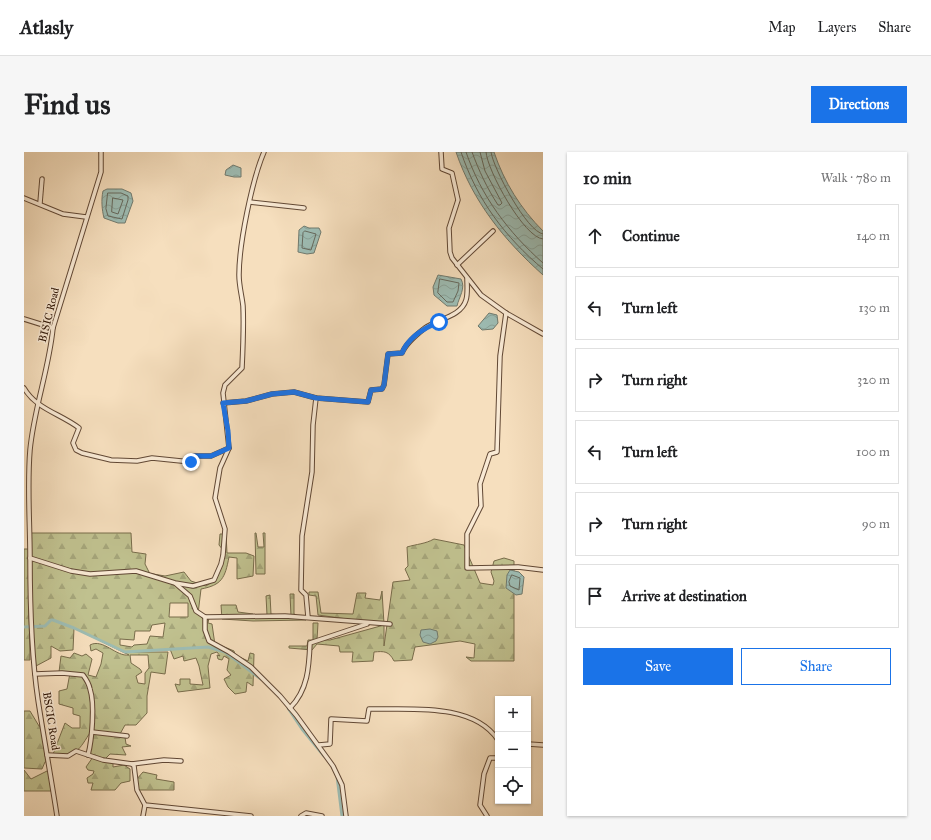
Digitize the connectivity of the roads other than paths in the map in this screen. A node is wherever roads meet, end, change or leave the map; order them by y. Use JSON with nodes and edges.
{"nodes":[{"id":1,"x":101,"y":152,"type":"edge"},
{"id":2,"x":264,"y":152,"type":"edge"},
{"id":3,"x":441,"y":152,"type":"edge"},
{"id":4,"x":42,"y":179,"type":"dead end"},
{"id":5,"x":24,"y":198,"type":"edge"},
{"id":6,"x":250,"y":202,"type":"junction"},
{"id":7,"x":40,"y":203,"type":"junction"},
{"id":8,"x":304,"y":208,"type":"dead end"},
{"id":9,"x":86,"y":217,"type":"junction"},
{"id":10,"x":493,"y":231,"type":"dead end"},
{"id":11,"x":457,"y":265,"type":"junction"},
{"id":12,"x":467,"y":278,"type":"junction"},
{"id":13,"x":506,"y":313,"type":"junction"},
{"id":14,"x":24,"y":319,"type":"edge"},
{"id":15,"x":53,"y":328,"type":"junction"},
{"id":16,"x":543,"y":334,"type":"edge"},
{"id":17,"x":24,"y":388,"type":"edge"},
{"id":18,"x":316,"y":398,"type":"junction"},
{"id":19,"x":37,"y":403,"type":"junction"},
{"id":20,"x":223,"y":403,"type":"junction"},
{"id":21,"x":229,"y":448,"type":"junction"},
{"id":22,"x":24,"y":505,"type":"edge"},
{"id":23,"x":29,"y":505,"type":"junction"},
{"id":24,"x":24,"y":550,"type":"edge"},
{"id":25,"x":30,"y":550,"type":"junction"},
{"id":26,"x":30,"y":558,"type":"junction"},
{"id":27,"x":543,"y":570,"type":"edge"},
{"id":28,"x":175,"y":583,"type":"junction"},
{"id":29,"x":24,"y":602,"type":"edge"},
{"id":30,"x":30,"y":603,"type":"junction"},
{"id":31,"x":205,"y":617,"type":"junction"},
{"id":32,"x":308,"y":617,"type":"junction"},
{"id":33,"x":369,"y":623,"type":"junction"},
{"id":34,"x":390,"y":624,"type":"dead end"},
{"id":35,"x":32,"y":629,"type":"joint"},
{"id":36,"x":35,"y":674,"type":"junction"},
{"id":37,"x":290,"y":708,"type":"junction"},
{"id":38,"x":92,"y":732,"type":"junction"},
{"id":39,"x":127,"y":736,"type":"dead end"},
{"id":40,"x":495,"y":737,"type":"edge"},
{"id":41,"x":531,"y":744,"type":"edge"},
{"id":42,"x":319,"y":745,"type":"junction"},
{"id":43,"x":543,"y":745,"type":"edge"},
{"id":44,"x":47,"y":755,"type":"junction"},
{"id":45,"x":88,"y":755,"type":"junction"},
{"id":46,"x":495,"y":758,"type":"edge"},
{"id":47,"x":181,"y":761,"type":"dead end"},
{"id":48,"x":132,"y":764,"type":"junction"},
{"id":49,"x":145,"y":805,"type":"junction"},
{"id":50,"x":56,"y":816,"type":"edge"},
{"id":51,"x":143,"y":816,"type":"edge"},
{"id":52,"x":251,"y":816,"type":"edge"},
{"id":53,"x":301,"y":816,"type":"edge"},
{"id":54,"x":322,"y":816,"type":"edge"},
{"id":55,"x":346,"y":816,"type":"edge"},
{"id":56,"x":487,"y":816,"type":"edge"}],
"edges":[{"from":1,"to":9,"type":"street","name":"BISIC Road"},
{"from":2,"to":6,"type":"street"},
{"from":3,"to":11,"type":"street"},
{"from":4,"to":7,"type":"street"},
{"from":5,"to":7,"type":"street"},
{"from":6,"to":8,"type":"street"},
{"from":6,"to":20,"type":"street"},
{"from":7,"to":9,"type":"street"},
{"from":9,"to":15,"type":"street","name":"BISIC Road"},
{"from":10,"to":11,"type":"street"},
{"from":11,"to":12,"type":"street"},
{"from":12,"to":13,"type":"street"},
{"from":12,"to":18,"type":"street"},
{"from":13,"to":16,"type":"street"},
{"from":13,"to":27,"type":"street"},
{"from":14,"to":15,"type":"street"},
{"from":15,"to":19,"type":"street","name":"BISIC Road"},
{"from":17,"to":19,"type":"street"},
{"from":18,"to":20,"type":"street"},
{"from":18,"to":32,"type":"street"},
{"from":19,"to":21,"type":"street"},
{"from":19,"to":23,"type":"street","name":"BISIC Road"},
{"from":20,"to":21,"type":"street"},
{"from":21,"to":28,"type":"street"},
{"from":22,"to":23,"type":"street"},
{"from":23,"to":25,"type":"street","name":"BISIC Road"},
{"from":24,"to":25,"type":"street"},
{"from":25,"to":26,"type":"street","name":"BISIC Road"},
{"from":26,"to":28,"type":"street"},
{"from":26,"to":30,"type":"street","name":"BISIC Road"},
{"from":28,"to":31,"type":"street"},
{"from":29,"to":30,"type":"street"},
{"from":30,"to":35,"type":"street","name":"BISIC Road"},
{"from":31,"to":32,"type":"street"},
{"from":31,"to":37,"type":"street"},
{"from":32,"to":33,"type":"street"},
{"from":33,"to":34,"type":"street"},
{"from":33,"to":37,"type":"street"},
{"from":35,"to":36,"type":"street","name":"BSCIC Road"},
{"from":36,"to":38,"type":"street"},
{"from":36,"to":44,"type":"street","name":"BSCIC Road"},
{"from":37,"to":42,"type":"street"},
{"from":38,"to":39,"type":"street"},
{"from":38,"to":45,"type":"street"},
{"from":40,"to":42,"type":"street"},
{"from":41,"to":43,"type":"street"},
{"from":42,"to":55,"type":"street"},
{"from":44,"to":45,"type":"street"},
{"from":44,"to":50,"type":"street","name":"BSCIC Road"},
{"from":45,"to":48,"type":"street"},
{"from":46,"to":56,"type":"street"},
{"from":47,"to":48,"type":"street"},
{"from":48,"to":49,"type":"street"},
{"from":49,"to":51,"type":"street"},
{"from":49,"to":52,"type":"street"},
{"from":53,"to":54,"type":"street"}]}
